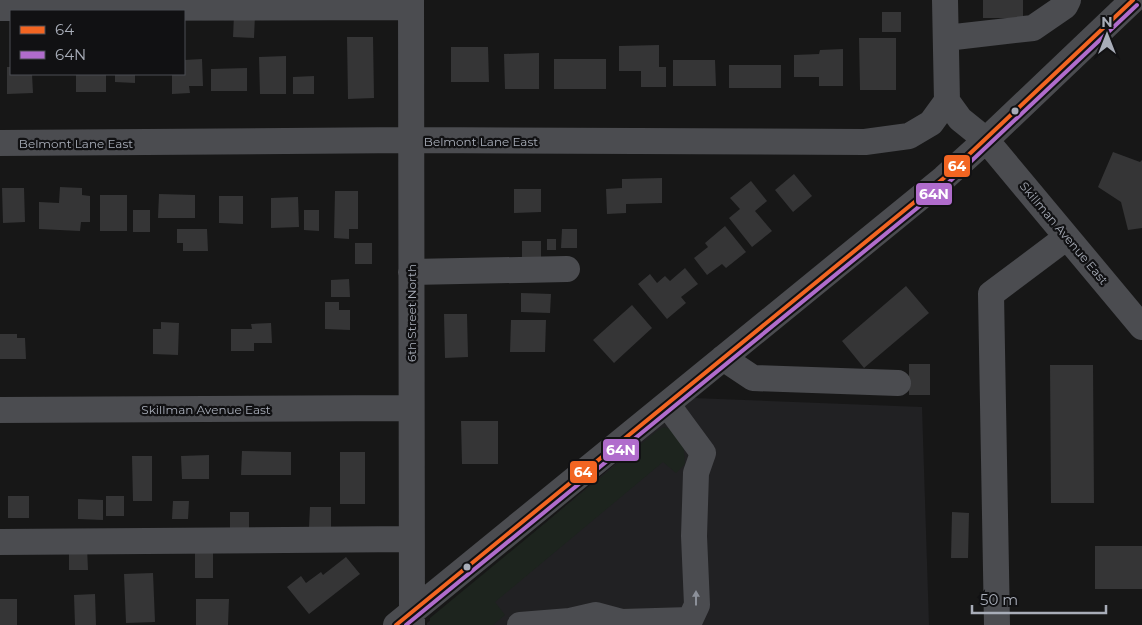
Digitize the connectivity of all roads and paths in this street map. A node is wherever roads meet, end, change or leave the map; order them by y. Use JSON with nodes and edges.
{"nodes":[{"id":1,"x":945,"y":0,"type":"edge"},
{"id":2,"x":1068,"y":0,"type":"edge"},
{"id":3,"x":1133,"y":0,"type":"edge"},
{"id":4,"x":410,"y":3,"type":"edge"},
{"id":5,"x":0,"y":8,"type":"edge"},
{"id":6,"x":946,"y":38,"type":"junction"},
{"id":7,"x":948,"y":101,"type":"junction"},
{"id":8,"x":411,"y":140,"type":"junction"},
{"id":9,"x":986,"y":140,"type":"junction"},
{"id":10,"x":0,"y":143,"type":"edge"},
{"id":11,"x":1067,"y":237,"type":"junction"},
{"id":12,"x":567,"y":269,"type":"dead end"},
{"id":13,"x":411,"y":272,"type":"junction"},
{"id":14,"x":1138,"y":316,"type":"edge"},
{"id":15,"x":723,"y":358,"type":"junction"},
{"id":16,"x":898,"y":383,"type":"dead end"},
{"id":17,"x":667,"y":404,"type":"junction"},
{"id":18,"x":411,"y":408,"type":"junction"},
{"id":19,"x":0,"y":410,"type":"edge"},
{"id":20,"x":411,"y":539,"type":"junction"},
{"id":21,"x":0,"y":542,"type":"edge"},
{"id":22,"x":406,"y":621,"type":"edge"},
{"id":23,"x":520,"y":625,"type":"edge"},
{"id":24,"x":997,"y":625,"type":"edge"}],
"edges":[{"from":1,"to":6,"type":"street"},
{"from":2,"to":6,"type":"street"},
{"from":3,"to":9,"type":"street"},
{"from":4,"to":5,"type":"street"},
{"from":4,"to":8,"type":"street","name":"6th Street North"},
{"from":6,"to":7,"type":"street"},
{"from":7,"to":8,"type":"street","name":"Belmont Lane East"},
{"from":7,"to":9,"type":"street","name":"Skillman Avenue East"},
{"from":8,"to":10,"type":"street","name":"Belmont Lane East"},
{"from":8,"to":13,"type":"street","name":"6th Street North"},
{"from":9,"to":11,"type":"street","name":"Skillman Avenue East"},
{"from":9,"to":15,"type":"street"},
{"from":11,"to":14,"type":"street","name":"Skillman Avenue East"},
{"from":11,"to":24,"type":"street"},
{"from":12,"to":13,"type":"street"},
{"from":13,"to":18,"type":"street","name":"6th Street North"},
{"from":15,"to":16,"type":"street"},
{"from":15,"to":17,"type":"street"},
{"from":17,"to":22,"type":"street"},
{"from":23,"to":17,"type":"street","one_way":true},
{"from":18,"to":19,"type":"street","name":"Skillman Avenue East"},
{"from":18,"to":20,"type":"street","name":"6th Street North"},
{"from":20,"to":21,"type":"street"},
{"from":20,"to":22,"type":"street","name":"6th Street North"}]}
